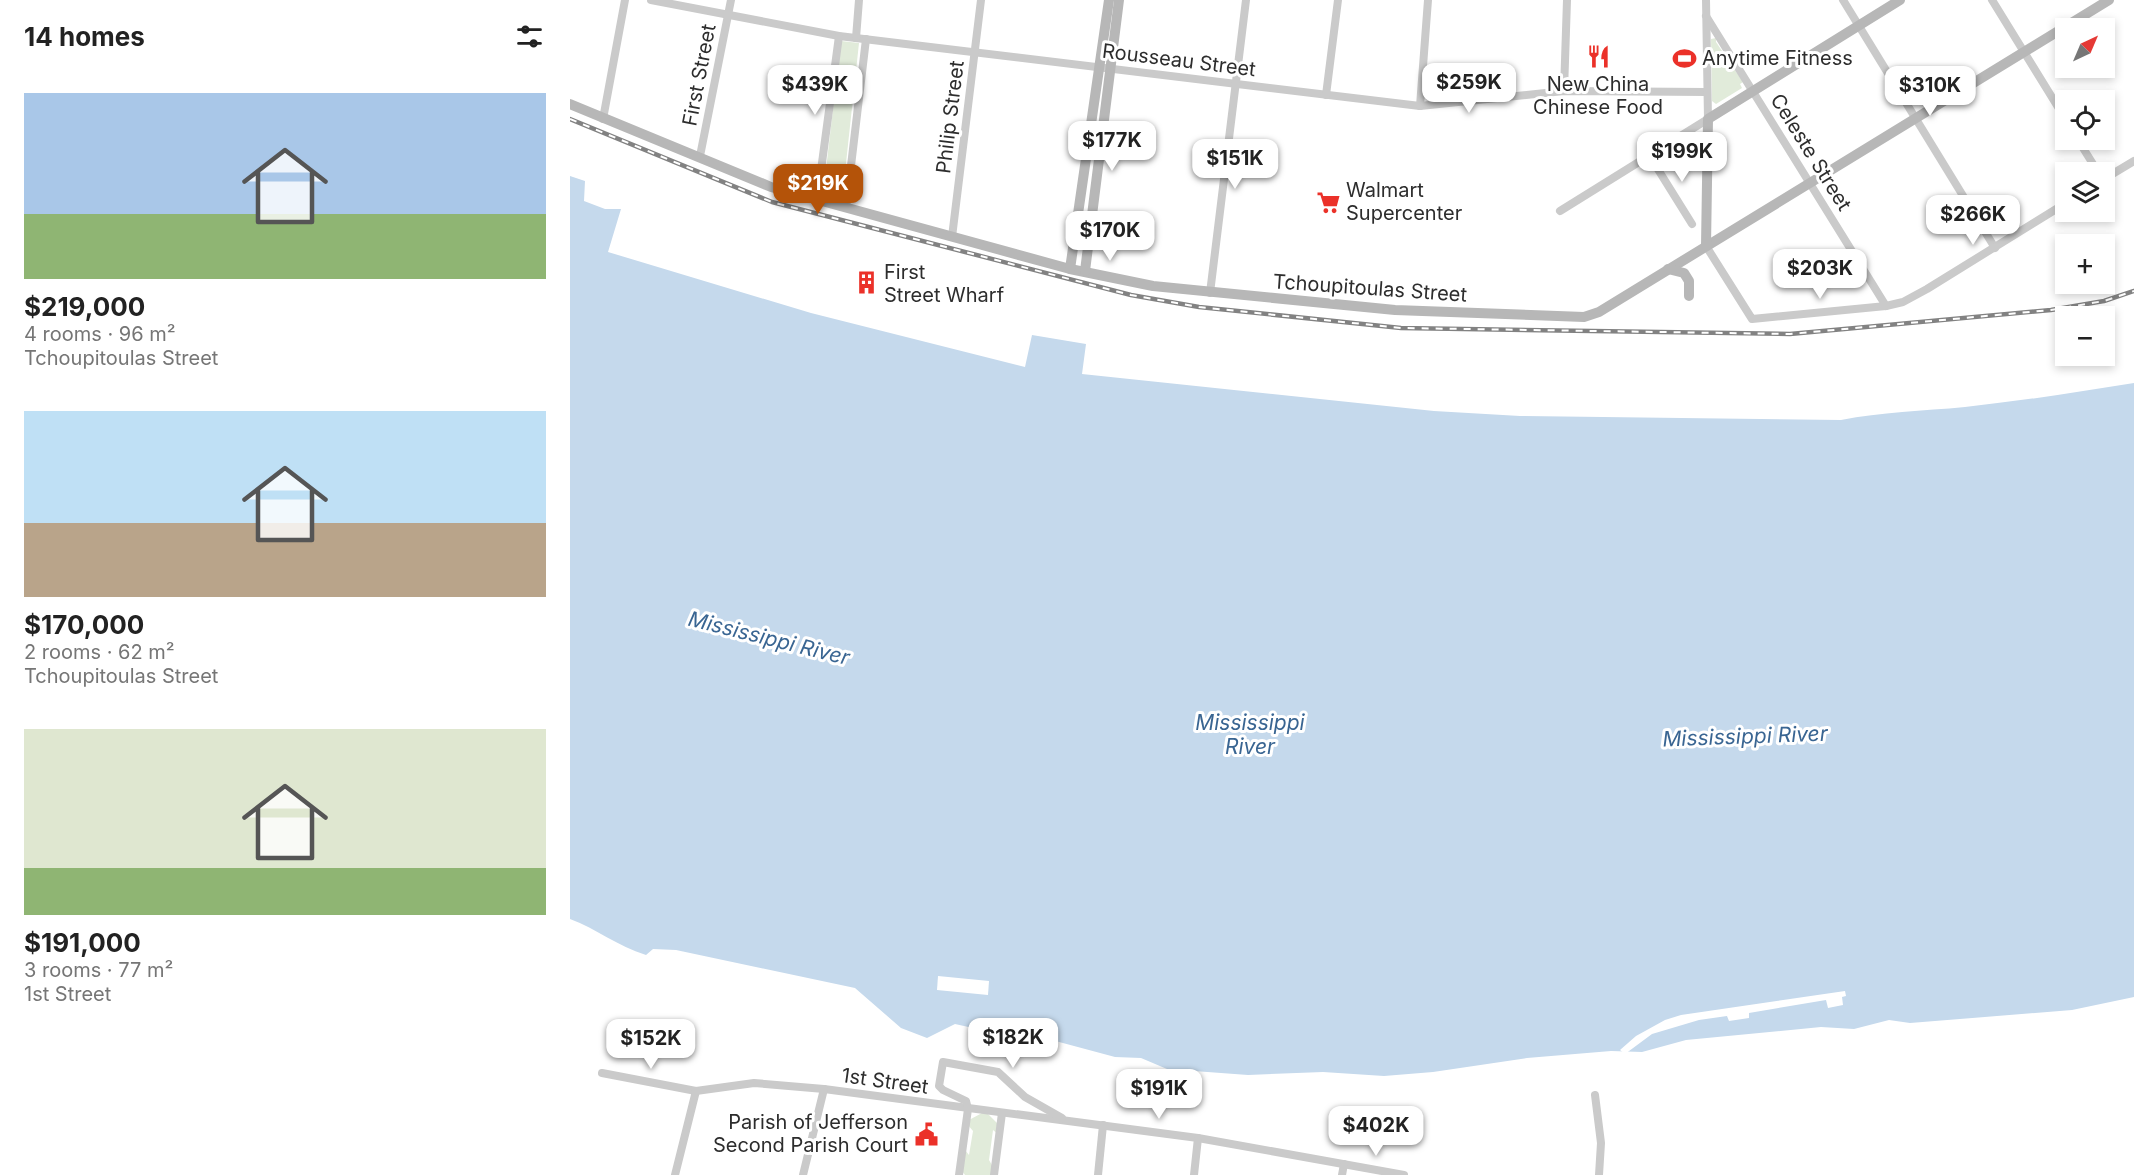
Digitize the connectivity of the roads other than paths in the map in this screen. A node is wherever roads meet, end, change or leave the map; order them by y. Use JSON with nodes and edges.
{"nodes":[{"id":1,"x":625,"y":0,"type":"edge"},
{"id":2,"x":651,"y":0,"type":"edge"},
{"id":3,"x":731,"y":0,"type":"edge"},
{"id":4,"x":859,"y":0,"type":"edge"},
{"id":5,"x":981,"y":0,"type":"edge"},
{"id":6,"x":1108,"y":0,"type":"edge"},
{"id":7,"x":1119,"y":0,"type":"edge"},
{"id":8,"x":1246,"y":0,"type":"edge"},
{"id":9,"x":1338,"y":0,"type":"edge"},
{"id":10,"x":1428,"y":0,"type":"edge"},
{"id":11,"x":1567,"y":0,"type":"edge"},
{"id":12,"x":1706,"y":0,"type":"edge"},
{"id":13,"x":1843,"y":0,"type":"edge"},
{"id":14,"x":1900,"y":0,"type":"edge"},
{"id":15,"x":1992,"y":0,"type":"edge"},
{"id":16,"x":2109,"y":0,"type":"edge"},
{"id":17,"x":1706,"y":16,"type":"junction"},
{"id":18,"x":728,"y":17,"type":"junction"},
{"id":19,"x":1859,"y":25,"type":"junction"},
{"id":20,"x":839,"y":36,"type":"junction"},
{"id":21,"x":856,"y":38,"type":"junction"},
{"id":22,"x":866,"y":39,"type":"junction"},
{"id":23,"x":974,"y":51,"type":"junction"},
{"id":24,"x":2024,"y":53,"type":"junction"},
{"id":25,"x":1105,"y":68,"type":"junction"},
{"id":26,"x":1235,"y":83,"type":"junction"},
{"id":27,"x":1753,"y":90,"type":"junction"},
{"id":28,"x":1564,"y":91,"type":"junction"},
{"id":29,"x":1707,"y":92,"type":"junction"},
{"id":30,"x":1326,"y":95,"type":"junction"},
{"id":31,"x":2055,"y":102,"type":"edge"},
{"id":32,"x":570,"y":104,"type":"edge"},
{"id":33,"x":1420,"y":106,"type":"junction"},
{"id":34,"x":1916,"y":118,"type":"junction"},
{"id":35,"x":603,"y":119,"type":"junction"},
{"id":36,"x":1708,"y":119,"type":"junction"},
{"id":37,"x":1649,"y":155,"type":"junction"},
{"id":38,"x":700,"y":156,"type":"junction"},
{"id":39,"x":2134,"y":161,"type":"edge"},
{"id":40,"x":2115,"y":172,"type":"edge"},
{"id":41,"x":1810,"y":182,"type":"junction"},
{"id":42,"x":817,"y":200,"type":"junction"},
{"id":43,"x":846,"y":208,"type":"junction"},
{"id":44,"x":2055,"y":210,"type":"edge"},
{"id":45,"x":1560,"y":211,"type":"dead end"},
{"id":46,"x":1692,"y":224,"type":"dead end"},
{"id":47,"x":952,"y":237,"type":"junction"},
{"id":48,"x":1706,"y":246,"type":"junction"},
{"id":49,"x":1995,"y":248,"type":"junction"},
{"id":50,"x":1070,"y":269,"type":"junction"},
{"id":51,"x":1668,"y":269,"type":"junction"},
{"id":52,"x":1085,"y":271,"type":"junction"},
{"id":53,"x":1210,"y":293,"type":"junction"},
{"id":54,"x":1689,"y":296,"type":"dead end"},
{"id":55,"x":1886,"y":306,"type":"junction"},
{"id":56,"x":602,"y":1073,"type":"dead end"},
{"id":57,"x":824,"y":1089,"type":"junction"},
{"id":58,"x":696,"y":1091,"type":"junction"},
{"id":59,"x":1595,"y":1095,"type":"dead end"},
{"id":60,"x":968,"y":1109,"type":"junction"},
{"id":61,"x":1002,"y":1113,"type":"junction"},
{"id":62,"x":1066,"y":1121,"type":"junction"},
{"id":63,"x":1103,"y":1125,"type":"junction"},
{"id":64,"x":1198,"y":1138,"type":"junction"},
{"id":65,"x":1344,"y":1164,"type":"junction"},
{"id":66,"x":675,"y":1175,"type":"edge"},
{"id":67,"x":803,"y":1175,"type":"edge"},
{"id":68,"x":959,"y":1175,"type":"edge"},
{"id":69,"x":994,"y":1175,"type":"edge"},
{"id":70,"x":1098,"y":1175,"type":"edge"},
{"id":71,"x":1194,"y":1175,"type":"edge"},
{"id":72,"x":1342,"y":1175,"type":"edge"},
{"id":73,"x":1404,"y":1175,"type":"edge"},
{"id":74,"x":1599,"y":1175,"type":"edge"}],
"edges":[{"from":1,"to":35,"type":"street"},
{"from":2,"to":18,"type":"street","name":"Rousseau Street"},
{"from":3,"to":18,"type":"street","name":"First Street"},
{"from":4,"to":21,"type":"street"},
{"from":5,"to":23,"type":"street","name":"Philip Street"},
{"from":6,"to":25,"type":"street"},
{"from":7,"to":25,"type":"street"},
{"from":8,"to":26,"type":"street"},
{"from":9,"to":30,"type":"street"},
{"from":10,"to":33,"type":"street"},
{"from":11,"to":28,"type":"street"},
{"from":12,"to":17,"type":"street"},
{"from":13,"to":19,"type":"street"},
{"from":14,"to":19,"type":"street"},
{"from":15,"to":24,"type":"street"},
{"from":16,"to":24,"type":"street","name":"Tchoupitoulas Street"},
{"from":17,"to":27,"type":"street","name":"Celeste Street"},
{"from":17,"to":29,"type":"street"},
{"from":18,"to":20,"type":"street","name":"Rousseau Street"},
{"from":18,"to":38,"type":"street","name":"First Street"},
{"from":19,"to":27,"type":"street"},
{"from":19,"to":34,"type":"street"},
{"from":20,"to":21,"type":"street","name":"Rousseau Street"},
{"from":20,"to":42,"type":"street"},
{"from":21,"to":22,"type":"street","name":"Rousseau Street"},
{"from":22,"to":23,"type":"street","name":"Rousseau Street"},
{"from":22,"to":43,"type":"street"},
{"from":23,"to":25,"type":"street","name":"Rousseau Street"},
{"from":23,"to":47,"type":"street","name":"Philip Street"},
{"from":24,"to":31,"type":"street"},
{"from":24,"to":34,"type":"street","name":"Tchoupitoulas Street"},
{"from":25,"to":26,"type":"street","name":"Rousseau Street"},
{"from":25,"to":50,"type":"street"},
{"from":25,"to":52,"type":"street"},
{"from":26,"to":30,"type":"street","name":"Rousseau Street"},
{"from":26,"to":53,"type":"street"},
{"from":27,"to":36,"type":"street"},
{"from":27,"to":41,"type":"street","name":"Celeste Street"},
{"from":28,"to":29,"type":"street","name":"Rousseau Street"},
{"from":28,"to":33,"type":"street","name":"Rousseau Street"},
{"from":29,"to":36,"type":"street"},
{"from":30,"to":33,"type":"street","name":"Rousseau Street"},
{"from":32,"to":35,"type":"street","name":"Tchoupitoulas Street"},
{"from":34,"to":41,"type":"street","name":"Tchoupitoulas Street"},
{"from":34,"to":49,"type":"street"},
{"from":35,"to":38,"type":"street","name":"Tchoupitoulas Street"},
{"from":36,"to":37,"type":"street"},
{"from":36,"to":48,"type":"street"},
{"from":37,"to":45,"type":"street"},
{"from":37,"to":46,"type":"street"},
{"from":38,"to":42,"type":"street","name":"Tchoupitoulas Street"},
{"from":39,"to":40,"type":"street"},
{"from":41,"to":48,"type":"street","name":"Tchoupitoulas Street"},
{"from":41,"to":55,"type":"street","name":"Celeste Street"},
{"from":42,"to":43,"type":"street","name":"Tchoupitoulas Street"},
{"from":43,"to":47,"type":"street","name":"Tchoupitoulas Street"},
{"from":44,"to":49,"type":"street"},
{"from":47,"to":50,"type":"street","name":"Tchoupitoulas Street"},
{"from":48,"to":51,"type":"street","name":"Tchoupitoulas Street"},
{"from":48,"to":55,"type":"street"},
{"from":49,"to":55,"type":"street"},
{"from":50,"to":52,"type":"street","name":"Tchoupitoulas Street"},
{"from":51,"to":53,"type":"street","name":"Tchoupitoulas Street"},
{"from":51,"to":54,"type":"street"},
{"from":52,"to":53,"type":"street","name":"Tchoupitoulas Street"},
{"from":56,"to":58,"type":"street","name":"1st Street"},
{"from":57,"to":58,"type":"street","name":"1st Street"},
{"from":57,"to":60,"type":"street","name":"1st Street"},
{"from":57,"to":67,"type":"street"},
{"from":58,"to":66,"type":"street"},
{"from":59,"to":74,"type":"street"},
{"from":60,"to":61,"type":"street","name":"1st Street"},
{"from":60,"to":62,"type":"street"},
{"from":60,"to":68,"type":"street"},
{"from":61,"to":62,"type":"street","name":"1st Street"},
{"from":61,"to":69,"type":"street"},
{"from":62,"to":63,"type":"street","name":"1st Street"},
{"from":63,"to":64,"type":"street","name":"1st Street"},
{"from":63,"to":70,"type":"street"},
{"from":64,"to":65,"type":"street","name":"1st Street"},
{"from":64,"to":71,"type":"street"},
{"from":65,"to":72,"type":"street"},
{"from":65,"to":73,"type":"street","name":"1st Street"}]}
